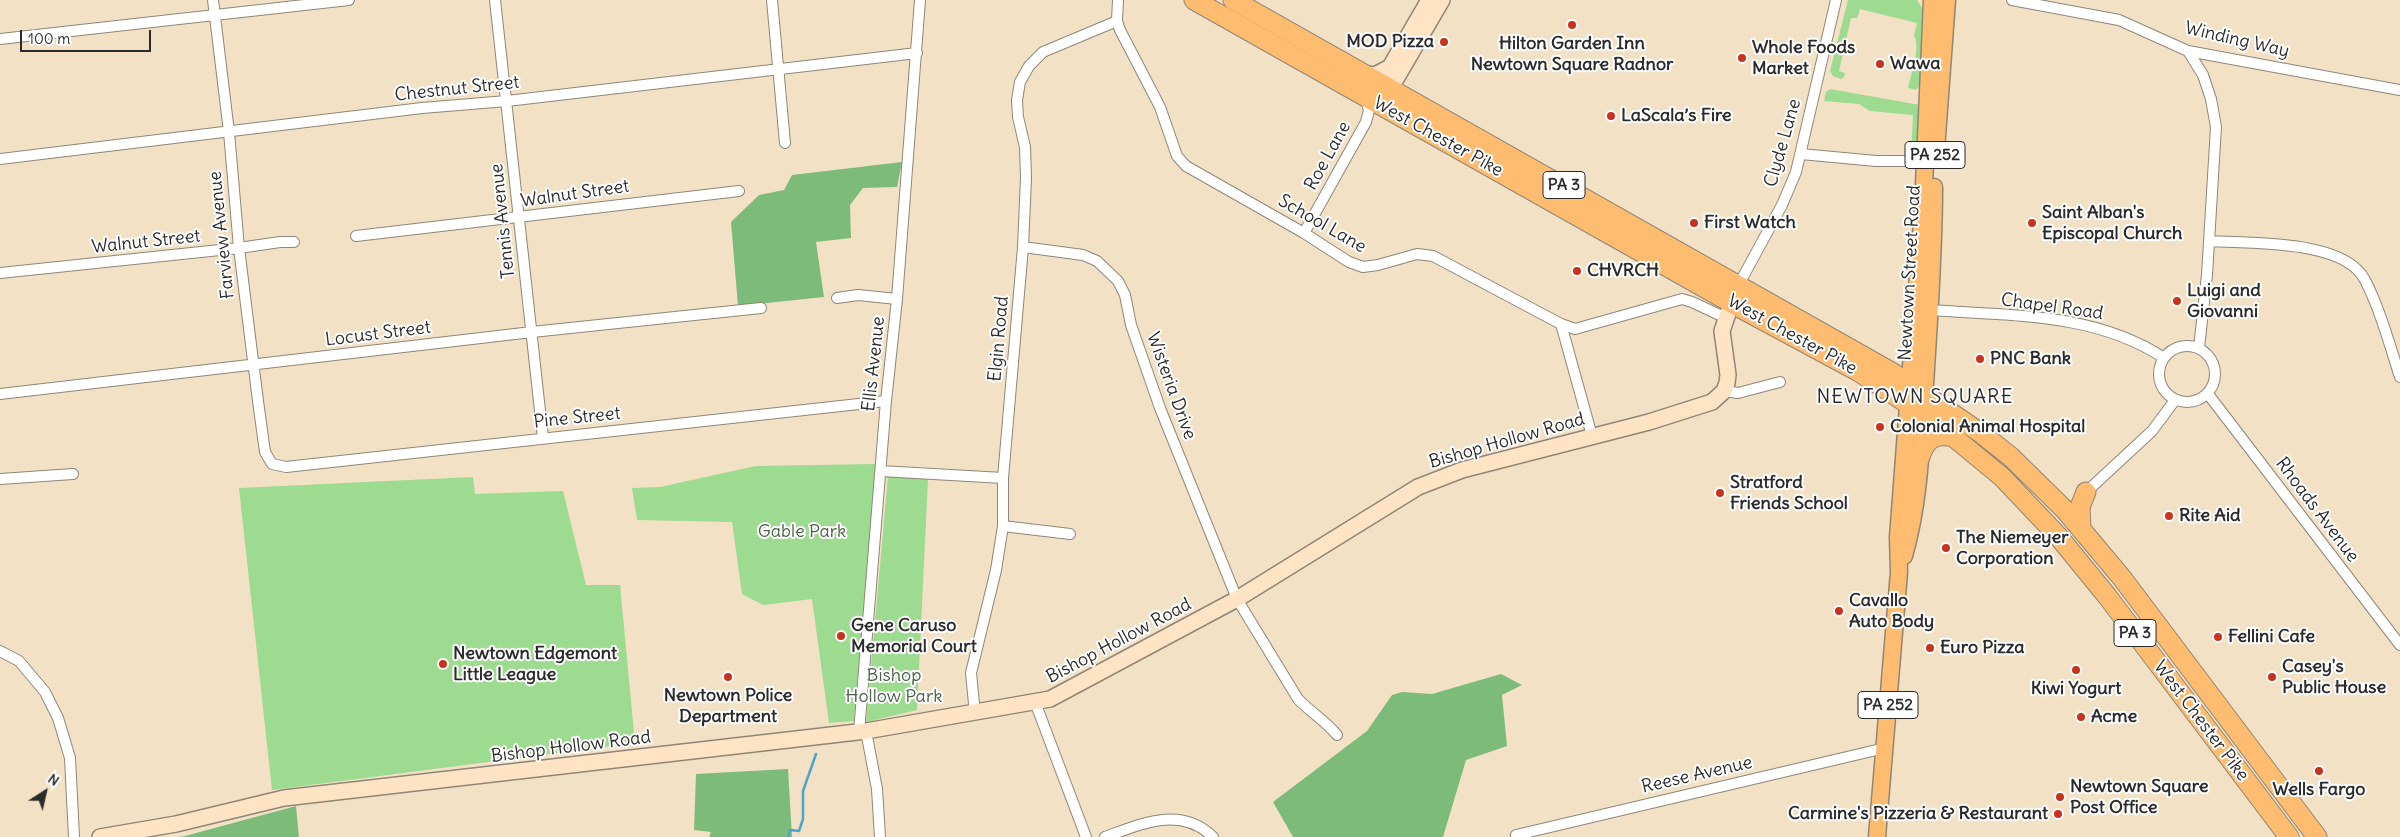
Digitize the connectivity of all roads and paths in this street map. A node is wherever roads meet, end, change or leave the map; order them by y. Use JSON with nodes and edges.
{"nodes":[{"id":1,"x":213,"y":0,"type":"edge"},
{"id":2,"x":349,"y":0,"type":"edge"},
{"id":3,"x":495,"y":0,"type":"edge"},
{"id":4,"x":772,"y":0,"type":"edge"},
{"id":5,"x":920,"y":0,"type":"edge"},
{"id":6,"x":1118,"y":0,"type":"edge"},
{"id":7,"x":1194,"y":0,"type":"edge"},
{"id":8,"x":1233,"y":0,"type":"edge"},
{"id":9,"x":1429,"y":0,"type":"edge"},
{"id":10,"x":1442,"y":0,"type":"edge"},
{"id":11,"x":1836,"y":0,"type":"edge"},
{"id":12,"x":1932,"y":0,"type":"edge"},
{"id":13,"x":1947,"y":0,"type":"edge"},
{"id":14,"x":2012,"y":0,"type":"edge"},
{"id":15,"x":215,"y":15,"type":"junction"},
{"id":16,"x":1117,"y":21,"type":"junction"},
{"id":17,"x":0,"y":39,"type":"edge"},
{"id":18,"x":2188,"y":51,"type":"junction"},
{"id":19,"x":917,"y":53,"type":"junction"},
{"id":20,"x":779,"y":68,"type":"junction"},
{"id":21,"x":1366,"y":74,"type":"junction"},
{"id":22,"x":1389,"y":87,"type":"junction"},
{"id":23,"x":2400,"y":90,"type":"edge"},
{"id":24,"x":1369,"y":98,"type":"junction"},
{"id":25,"x":506,"y":101,"type":"junction"},
{"id":26,"x":1392,"y":111,"type":"junction"},
{"id":27,"x":1366,"y":122,"type":"junction"},
{"id":28,"x":229,"y":132,"type":"junction"},
{"id":29,"x":785,"y":143,"type":"dead end"},
{"id":30,"x":1801,"y":154,"type":"junction"},
{"id":31,"x":0,"y":159,"type":"edge"},
{"id":32,"x":1925,"y":161,"type":"junction"},
{"id":33,"x":739,"y":191,"type":"dead end"},
{"id":34,"x":518,"y":218,"type":"junction"},
{"id":35,"x":1304,"y":233,"type":"junction"},
{"id":36,"x":356,"y":236,"type":"dead end"},
{"id":37,"x":2210,"y":241,"type":"junction"},
{"id":38,"x":294,"y":242,"type":"dead end"},
{"id":39,"x":1023,"y":247,"type":"junction"},
{"id":40,"x":239,"y":248,"type":"junction"},
{"id":41,"x":0,"y":273,"type":"edge"},
{"id":42,"x":837,"y":298,"type":"dead end"},
{"id":43,"x":897,"y":299,"type":"junction"},
{"id":44,"x":1732,"y":302,"type":"junction"},
{"id":45,"x":761,"y":308,"type":"dead end"},
{"id":46,"x":1930,"y":310,"type":"junction"},
{"id":47,"x":1561,"y":324,"type":"junction"},
{"id":48,"x":532,"y":332,"type":"junction"},
{"id":49,"x":2199,"y":348,"type":"junction"},
{"id":50,"x":2164,"y":358,"type":"junction"},
{"id":51,"x":255,"y":365,"type":"junction"},
{"id":52,"x":2400,"y":377,"type":"edge"},
{"id":53,"x":1780,"y":382,"type":"dead end"},
{"id":54,"x":1917,"y":388,"type":"junction"},
{"id":55,"x":1724,"y":391,"type":"junction"},
{"id":56,"x":0,"y":394,"type":"edge"},
{"id":57,"x":2208,"y":394,"type":"junction"},
{"id":58,"x":2175,"y":400,"type":"junction"},
{"id":59,"x":886,"y":401,"type":"junction"},
{"id":60,"x":1916,"y":408,"type":"junction"},
{"id":61,"x":1592,"y":436,"type":"junction"},
{"id":62,"x":1955,"y":437,"type":"junction"},
{"id":63,"x":543,"y":438,"type":"junction"},
{"id":64,"x":1920,"y":457,"type":"junction"},
{"id":65,"x":272,"y":464,"type":"joint"},
{"id":66,"x":881,"y":471,"type":"junction"},
{"id":67,"x":73,"y":474,"type":"dead end"},
{"id":68,"x":1003,"y":478,"type":"junction"},
{"id":69,"x":0,"y":479,"type":"edge"},
{"id":70,"x":2086,"y":492,"type":"junction"},
{"id":71,"x":2056,"y":516,"type":"junction"},
{"id":72,"x":1003,"y":526,"type":"junction"},
{"id":73,"x":2081,"y":527,"type":"junction"},
{"id":74,"x":1070,"y":534,"type":"dead end"},
{"id":75,"x":1899,"y":572,"type":"junction"},
{"id":76,"x":1237,"y":599,"type":"junction"},
{"id":77,"x":2400,"y":645,"type":"edge"},
{"id":78,"x":0,"y":651,"type":"edge"},
{"id":79,"x":1035,"y":702,"type":"junction"},
{"id":80,"x":976,"y":714,"type":"junction"},
{"id":81,"x":863,"y":732,"type":"junction"},
{"id":82,"x":1337,"y":735,"type":"dead end"},
{"id":83,"x":1885,"y":748,"type":"junction"},
{"id":84,"x":1516,"y":835,"type":"dead end"},
{"id":85,"x":74,"y":837,"type":"edge"},
{"id":86,"x":100,"y":837,"type":"edge"},
{"id":87,"x":880,"y":837,"type":"edge"},
{"id":88,"x":1086,"y":837,"type":"edge"},
{"id":89,"x":1105,"y":837,"type":"edge"},
{"id":90,"x":1213,"y":837,"type":"edge"},
{"id":91,"x":1877,"y":837,"type":"edge"},
{"id":92,"x":2289,"y":837,"type":"edge"},
{"id":93,"x":2317,"y":837,"type":"edge"}],
"edges":[{"from":1,"to":15,"type":"street","name":"Farview Avenue"},
{"from":2,"to":15,"type":"street"},
{"from":3,"to":25,"type":"street","name":"Tennis Avenue"},
{"from":4,"to":20,"type":"street"},
{"from":5,"to":19,"type":"street","name":"Ellis Avenue"},
{"from":6,"to":16,"type":"street","name":"School Lane"},
{"from":7,"to":24,"type":"highway","name":"West Chester Pike","number":"PA 3"},
{"from":8,"to":21,"type":"highway","name":"West Chester Pike","number":"PA 3"},
{"from":9,"to":21,"type":"street"},
{"from":10,"to":22,"type":"street"},
{"from":11,"to":30,"type":"street","name":"Clyde Lane"},
{"from":12,"to":32,"type":"main road","name":"Newtown Street Road","number":"PA 252"},
{"from":13,"to":46,"type":"main road","name":"Newtown Street Road","number":"PA 252"},
{"from":14,"to":18,"type":"street","name":"Winding Way"},
{"from":15,"to":17,"type":"street"},
{"from":15,"to":28,"type":"street","name":"Farview Avenue"},
{"from":16,"to":35,"type":"street","name":"School Lane"},
{"from":16,"to":39,"type":"street","name":"Elgin Road"},
{"from":18,"to":23,"type":"street","name":"Winding Way"},
{"from":18,"to":37,"type":"street"},
{"from":19,"to":20,"type":"street","name":"Chestnut Street"},
{"from":19,"to":43,"type":"street","name":"Ellis Avenue"},
{"from":20,"to":25,"type":"street","name":"Chestnut Street"},
{"from":20,"to":29,"type":"street"},
{"from":21,"to":22,"type":"highway","name":"West Chester Pike","number":"PA 3"},
{"from":22,"to":24,"type":"street"},
{"from":22,"to":44,"type":"highway","name":"West Chester Pike","number":"PA 3"},
{"from":24,"to":26,"type":"highway","name":"West Chester Pike","number":"PA 3"},
{"from":24,"to":27,"type":"street","name":"Roe Lane"},
{"from":25,"to":28,"type":"street","name":"Chestnut Street"},
{"from":25,"to":34,"type":"street","name":"Tennis Avenue"},
{"from":26,"to":27,"type":"street","name":"Roe Lane"},
{"from":26,"to":44,"type":"highway","name":"West Chester Pike","number":"PA 3"},
{"from":27,"to":35,"type":"street","name":"Roe Lane"},
{"from":28,"to":31,"type":"street","name":"Chestnut Street"},
{"from":28,"to":40,"type":"street","name":"Farview Avenue"},
{"from":30,"to":32,"type":"street"},
{"from":30,"to":44,"type":"street","name":"Clyde Lane"},
{"from":32,"to":54,"type":"main road","name":"Newtown Street Road","number":"PA 252"},
{"from":33,"to":34,"type":"street","name":"Walnut Street"},
{"from":34,"to":36,"type":"street","name":"Walnut Street"},
{"from":34,"to":48,"type":"street","name":"Tennis Avenue"},
{"from":35,"to":47,"type":"street","name":"School Lane"},
{"from":37,"to":49,"type":"street"},
{"from":37,"to":52,"type":"street"},
{"from":38,"to":40,"type":"street","name":"Walnut Street"},
{"from":39,"to":68,"type":"street","name":"Elgin Road"},
{"from":39,"to":76,"type":"street","name":"Wisteria Drive"},
{"from":40,"to":41,"type":"street","name":"Walnut Street"},
{"from":40,"to":51,"type":"street","name":"Farview Avenue"},
{"from":42,"to":43,"type":"street"},
{"from":43,"to":59,"type":"street","name":"Ellis Avenue"},
{"from":44,"to":47,"type":"street"},
{"from":44,"to":54,"type":"highway","name":"West Chester Pike","number":"PA 3"},
{"from":44,"to":55,"type":"street"},
{"from":44,"to":60,"type":"highway","name":"West Chester Pike","number":"PA 3"},
{"from":45,"to":48,"type":"street","name":"Locust Street"},
{"from":46,"to":50,"type":"street","name":"Chapel Road"},
{"from":46,"to":54,"type":"main road","name":"Newtown Street Road","number":"PA 252"},
{"from":47,"to":61,"type":"street"},
{"from":48,"to":51,"type":"street","name":"Locust Street"},
{"from":48,"to":63,"type":"street","name":"Tennis Avenue"},
{"from":49,"to":50,"type":"street"},
{"from":49,"to":57,"type":"street"},
{"from":50,"to":58,"type":"street"},
{"from":51,"to":56,"type":"street","name":"Locust Street"},
{"from":51,"to":65,"type":"street","name":"Farview Avenue"},
{"from":53,"to":55,"type":"street"},
{"from":54,"to":60,"type":"main road","name":"Newtown Street Road","number":"PA 252"},
{"from":54,"to":71,"type":"highway","name":"West Chester Pike","number":"PA 3"},
{"from":55,"to":61,"type":"street","name":"Bishop Hollow Road"},
{"from":57,"to":58,"type":"street"},
{"from":57,"to":77,"type":"street","name":"Rhoads Avenue"},
{"from":58,"to":70,"type":"street"},
{"from":59,"to":63,"type":"street","name":"Pine Street"},
{"from":59,"to":66,"type":"street","name":"Ellis Avenue"},
{"from":60,"to":62,"type":"highway","name":"West Chester Pike","number":"PA 3"},
{"from":60,"to":64,"type":"main road","name":"Newtown Street Road","number":"PA 252"},
{"from":60,"to":75,"type":"main road","name":"Newtown Street Road","number":"PA 252"},
{"from":61,"to":76,"type":"street","name":"Bishop Hollow Road"},
{"from":62,"to":64,"type":"highway"},
{"from":62,"to":71,"type":"highway","name":"West Chester Pike","number":"PA 3"},
{"from":63,"to":65,"type":"street","name":"Pine Street"},
{"from":64,"to":75,"type":"main road","name":"Newtown Street Road","number":"PA 252"},
{"from":66,"to":68,"type":"street"},
{"from":66,"to":81,"type":"street","name":"Ellis Avenue"},
{"from":67,"to":69,"type":"street"},
{"from":68,"to":72,"type":"street","name":"Elgin Road"},
{"from":70,"to":71,"type":"street"},
{"from":70,"to":73,"type":"highway"},
{"from":71,"to":73,"type":"highway","name":"West Chester Pike","number":"PA 3"},
{"from":71,"to":92,"type":"highway","name":"West Chester Pike","number":"PA 3"},
{"from":72,"to":74,"type":"street"},
{"from":72,"to":80,"type":"street","name":"Elgin Road"},
{"from":73,"to":93,"type":"highway","name":"West Chester Pike","number":"PA 3"},
{"from":75,"to":83,"type":"main road","number":"PA 252"},
{"from":76,"to":79,"type":"street","name":"Bishop Hollow Road"},
{"from":76,"to":82,"type":"street","name":"Wisteria Drive"},
{"from":78,"to":85,"type":"street"},
{"from":79,"to":80,"type":"street","name":"Bishop Hollow Road"},
{"from":79,"to":88,"type":"street"},
{"from":80,"to":81,"type":"street","name":"Bishop Hollow Road"},
{"from":81,"to":86,"type":"street","name":"Bishop Hollow Road"},
{"from":81,"to":87,"type":"street","name":"Ellis Avenue"},
{"from":83,"to":84,"type":"street","name":"Reese Avenue"},
{"from":83,"to":91,"type":"main road","number":"PA 252"},
{"from":89,"to":90,"type":"street"}]}
